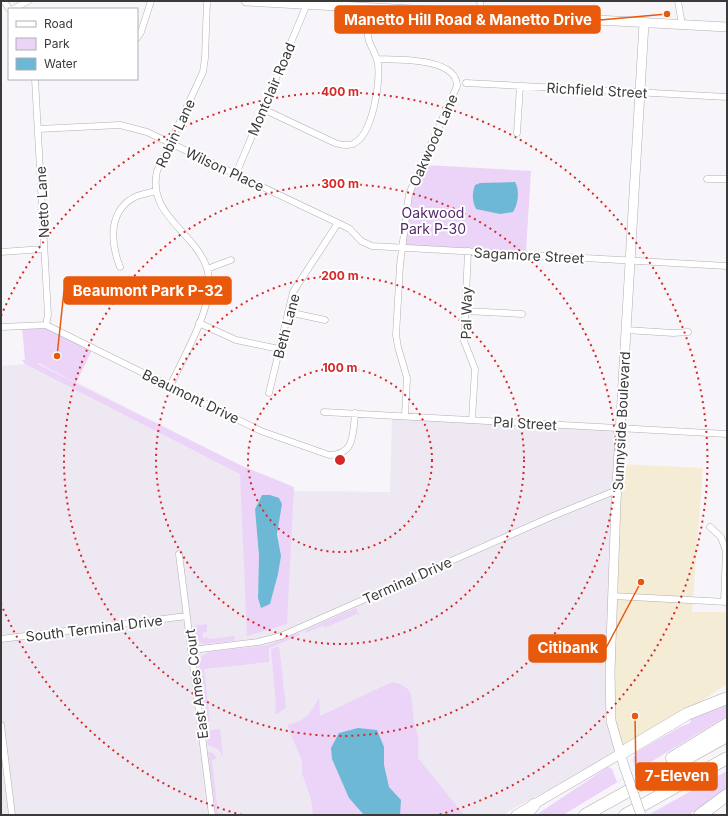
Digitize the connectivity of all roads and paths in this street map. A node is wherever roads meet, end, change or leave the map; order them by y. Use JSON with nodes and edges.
{"nodes":[{"id":1,"x":28,"y":1,"type":"edge"},
{"id":2,"x":151,"y":1,"type":"edge"},
{"id":3,"x":207,"y":1,"type":"edge"},
{"id":4,"x":246,"y":1,"type":"edge"},
{"id":5,"x":480,"y":1,"type":"edge"},
{"id":6,"x":678,"y":1,"type":"edge"},
{"id":7,"x":307,"y":4,"type":"junction"},
{"id":8,"x":368,"y":7,"type":"junction"},
{"id":9,"x":15,"y":8,"type":"edge"},
{"id":10,"x":482,"y":14,"type":"junction"},
{"id":11,"x":644,"y":23,"type":"junction"},
{"id":12,"x":682,"y":25,"type":"junction"},
{"id":13,"x":727,"y":27,"type":"edge"},
{"id":14,"x":138,"y":36,"type":"edge"},
{"id":15,"x":377,"y":59,"type":"junction"},
{"id":16,"x":35,"y":80,"type":"edge"},
{"id":17,"x":466,"y":83,"type":"dead end"},
{"id":18,"x":520,"y":86,"type":"junction"},
{"id":19,"x":639,"y":92,"type":"junction"},
{"id":20,"x":727,"y":97,"type":"edge"},
{"id":21,"x":263,"y":109,"type":"junction"},
{"id":22,"x":38,"y":129,"type":"junction"},
{"id":23,"x":517,"y":133,"type":"dead end"},
{"id":24,"x":170,"y":143,"type":"junction"},
{"id":25,"x":236,"y":174,"type":"junction"},
{"id":26,"x":707,"y":179,"type":"dead end"},
{"id":27,"x":727,"y":179,"type":"edge"},
{"id":28,"x":155,"y":191,"type":"junction"},
{"id":29,"x":338,"y":223,"type":"junction"},
{"id":30,"x":402,"y":248,"type":"junction"},
{"id":31,"x":44,"y":249,"type":"junction"},
{"id":32,"x":468,"y":251,"type":"junction"},
{"id":33,"x":1,"y":252,"type":"edge"},
{"id":34,"x":231,"y":260,"type":"dead end"},
{"id":35,"x":630,"y":260,"type":"junction"},
{"id":36,"x":727,"y":266,"type":"edge"},
{"id":37,"x":120,"y":267,"type":"dead end"},
{"id":38,"x":207,"y":269,"type":"junction"},
{"id":39,"x":465,"y":311,"type":"junction"},
{"id":40,"x":288,"y":312,"type":"junction"},
{"id":41,"x":522,"y":314,"type":"dead end"},
{"id":42,"x":325,"y":320,"type":"dead end"},
{"id":43,"x":199,"y":323,"type":"junction"},
{"id":44,"x":46,"y":325,"type":"junction"},
{"id":45,"x":1,"y":327,"type":"edge"},
{"id":46,"x":626,"y":330,"type":"junction"},
{"id":47,"x":688,"y":332,"type":"dead end"},
{"id":48,"x":279,"y":349,"type":"junction"},
{"id":49,"x":170,"y":386,"type":"junction"},
{"id":50,"x":269,"y":393,"type":"dead end"},
{"id":51,"x":324,"y":412,"type":"dead end"},
{"id":52,"x":355,"y":413,"type":"junction"},
{"id":53,"x":405,"y":416,"type":"junction"},
{"id":54,"x":472,"y":420,"type":"junction"},
{"id":55,"x":620,"y":428,"type":"junction"},
{"id":56,"x":727,"y":434,"type":"edge"},
{"id":57,"x":617,"y":490,"type":"junction"},
{"id":58,"x":710,"y":527,"type":"dead end"},
{"id":59,"x":179,"y":554,"type":"dead end"},
{"id":60,"x":612,"y":596,"type":"junction"},
{"id":61,"x":725,"y":602,"type":"edge"},
{"id":62,"x":187,"y":616,"type":"junction"},
{"id":63,"x":1,"y":639,"type":"edge"},
{"id":64,"x":192,"y":650,"type":"junction"},
{"id":65,"x":727,"y":698,"type":"edge"},
{"id":66,"x":727,"y":724,"type":"edge"},
{"id":67,"x":1,"y":725,"type":"edge"},
{"id":68,"x":727,"y":736,"type":"edge"},
{"id":69,"x":620,"y":754,"type":"junction"},
{"id":70,"x":727,"y":758,"type":"edge"},
{"id":71,"x":652,"y":778,"type":"junction"},
{"id":72,"x":727,"y":795,"type":"edge"},
{"id":73,"x":534,"y":805,"type":"junction"},
{"id":74,"x":12,"y":815,"type":"edge"},
{"id":75,"x":212,"y":815,"type":"edge"},
{"id":76,"x":516,"y":815,"type":"edge"},
{"id":77,"x":524,"y":815,"type":"edge"},
{"id":78,"x":585,"y":815,"type":"edge"},
{"id":79,"x":625,"y":815,"type":"edge"},
{"id":80,"x":641,"y":815,"type":"edge"},
{"id":81,"x":700,"y":815,"type":"edge"}],
"edges":[{"from":1,"to":9,"type":"street"},
{"from":2,"to":14,"type":"street"},
{"from":3,"to":24,"type":"street","name":"Robin Lane"},
{"from":4,"to":7,"type":"main road"},
{"from":5,"to":10,"type":"street"},
{"from":6,"to":12,"type":"street"},
{"from":7,"to":8,"type":"main road"},
{"from":7,"to":21,"type":"street","name":"Montclair Road"},
{"from":8,"to":10,"type":"main road"},
{"from":8,"to":15,"type":"street"},
{"from":10,"to":11,"type":"main road"},
{"from":11,"to":12,"type":"main road"},
{"from":11,"to":19,"type":"main road","name":"Sunnyside Boulevard"},
{"from":12,"to":13,"type":"main road"},
{"from":15,"to":21,"type":"street"},
{"from":15,"to":30,"type":"street","name":"Oakwood Lane"},
{"from":16,"to":22,"type":"street","name":"Netto Lane"},
{"from":17,"to":18,"type":"street","name":"Richfield Street"},
{"from":18,"to":19,"type":"street","name":"Richfield Street"},
{"from":18,"to":23,"type":"street"},
{"from":19,"to":20,"type":"street","name":"Richfield Street"},
{"from":19,"to":35,"type":"main road","name":"Sunnyside Boulevard"},
{"from":21,"to":25,"type":"street","name":"Montclair Road"},
{"from":22,"to":24,"type":"street","name":"Wilson Place"},
{"from":22,"to":31,"type":"street","name":"Netto Lane"},
{"from":24,"to":25,"type":"street","name":"Wilson Place"},
{"from":24,"to":28,"type":"street","name":"Robin Lane"},
{"from":25,"to":29,"type":"street","name":"Wilson Place"},
{"from":26,"to":27,"type":"street"},
{"from":28,"to":37,"type":"street"},
{"from":28,"to":38,"type":"street","name":"Robin Lane"},
{"from":29,"to":30,"type":"street","name":"Sagamore Street"},
{"from":29,"to":40,"type":"street","name":"Beth Lane"},
{"from":30,"to":32,"type":"street","name":"Sagamore Street"},
{"from":30,"to":53,"type":"street","name":"Oakwood Lane"},
{"from":31,"to":33,"type":"street"},
{"from":31,"to":44,"type":"street","name":"Netto Lane"},
{"from":32,"to":35,"type":"street","name":"Sagamore Street"},
{"from":32,"to":39,"type":"street","name":"Pal Way"},
{"from":34,"to":38,"type":"street"},
{"from":35,"to":36,"type":"street","name":"Sagamore Street"},
{"from":35,"to":46,"type":"main road","name":"Sunnyside Boulevard"},
{"from":38,"to":43,"type":"street","name":"Robin Lane"},
{"from":39,"to":41,"type":"street"},
{"from":39,"to":54,"type":"street","name":"Pal Way"},
{"from":40,"to":42,"type":"street"},
{"from":40,"to":48,"type":"street","name":"Beth Lane"},
{"from":43,"to":48,"type":"street"},
{"from":43,"to":49,"type":"street","name":"Robin Lane"},
{"from":44,"to":45,"type":"street","name":"Beaumont Drive"},
{"from":44,"to":49,"type":"street","name":"Beaumont Drive"},
{"from":46,"to":47,"type":"street"},
{"from":46,"to":55,"type":"main road","name":"Sunnyside Boulevard"},
{"from":48,"to":50,"type":"street","name":"Beth Lane"},
{"from":49,"to":52,"type":"street","name":"Beaumont Drive"},
{"from":51,"to":52,"type":"street","name":"Pal Street"},
{"from":52,"to":53,"type":"street","name":"Pal Street"},
{"from":53,"to":54,"type":"street","name":"Pal Street"},
{"from":54,"to":55,"type":"street","name":"Pal Street"},
{"from":55,"to":56,"type":"street","name":"Pal Street"},
{"from":55,"to":57,"type":"main road","name":"Sunnyside Boulevard"},
{"from":57,"to":60,"type":"main road","name":"Sunnyside Boulevard"},
{"from":57,"to":64,"type":"street","name":"Terminal Drive"},
{"from":58,"to":61,"type":"street"},
{"from":59,"to":62,"type":"street","name":"East Ames Court"},
{"from":60,"to":61,"type":"street"},
{"from":60,"to":69,"type":"main road","name":"Sunnyside Boulevard"},
{"from":62,"to":63,"type":"street","name":"South Terminal Drive"},
{"from":62,"to":64,"type":"street","name":"East Ames Court"},
{"from":64,"to":75,"type":"street","name":"East Ames Court"},
{"from":65,"to":69,"type":"highway"},
{"from":66,"to":71,"type":"highway"},
{"from":67,"to":74,"type":"street"},
{"from":68,"to":71,"type":"highway"},
{"from":69,"to":73,"type":"main road"},
{"from":69,"to":80,"type":"main road","name":"Sunnyside Boulevard","bridge":true},
{"from":70,"to":79,"type":"highway"},
{"from":71,"to":78,"type":"highway"},
{"from":72,"to":81,"type":"highway"},
{"from":73,"to":76,"type":"main road"},
{"from":73,"to":77,"type":"highway"}]}
